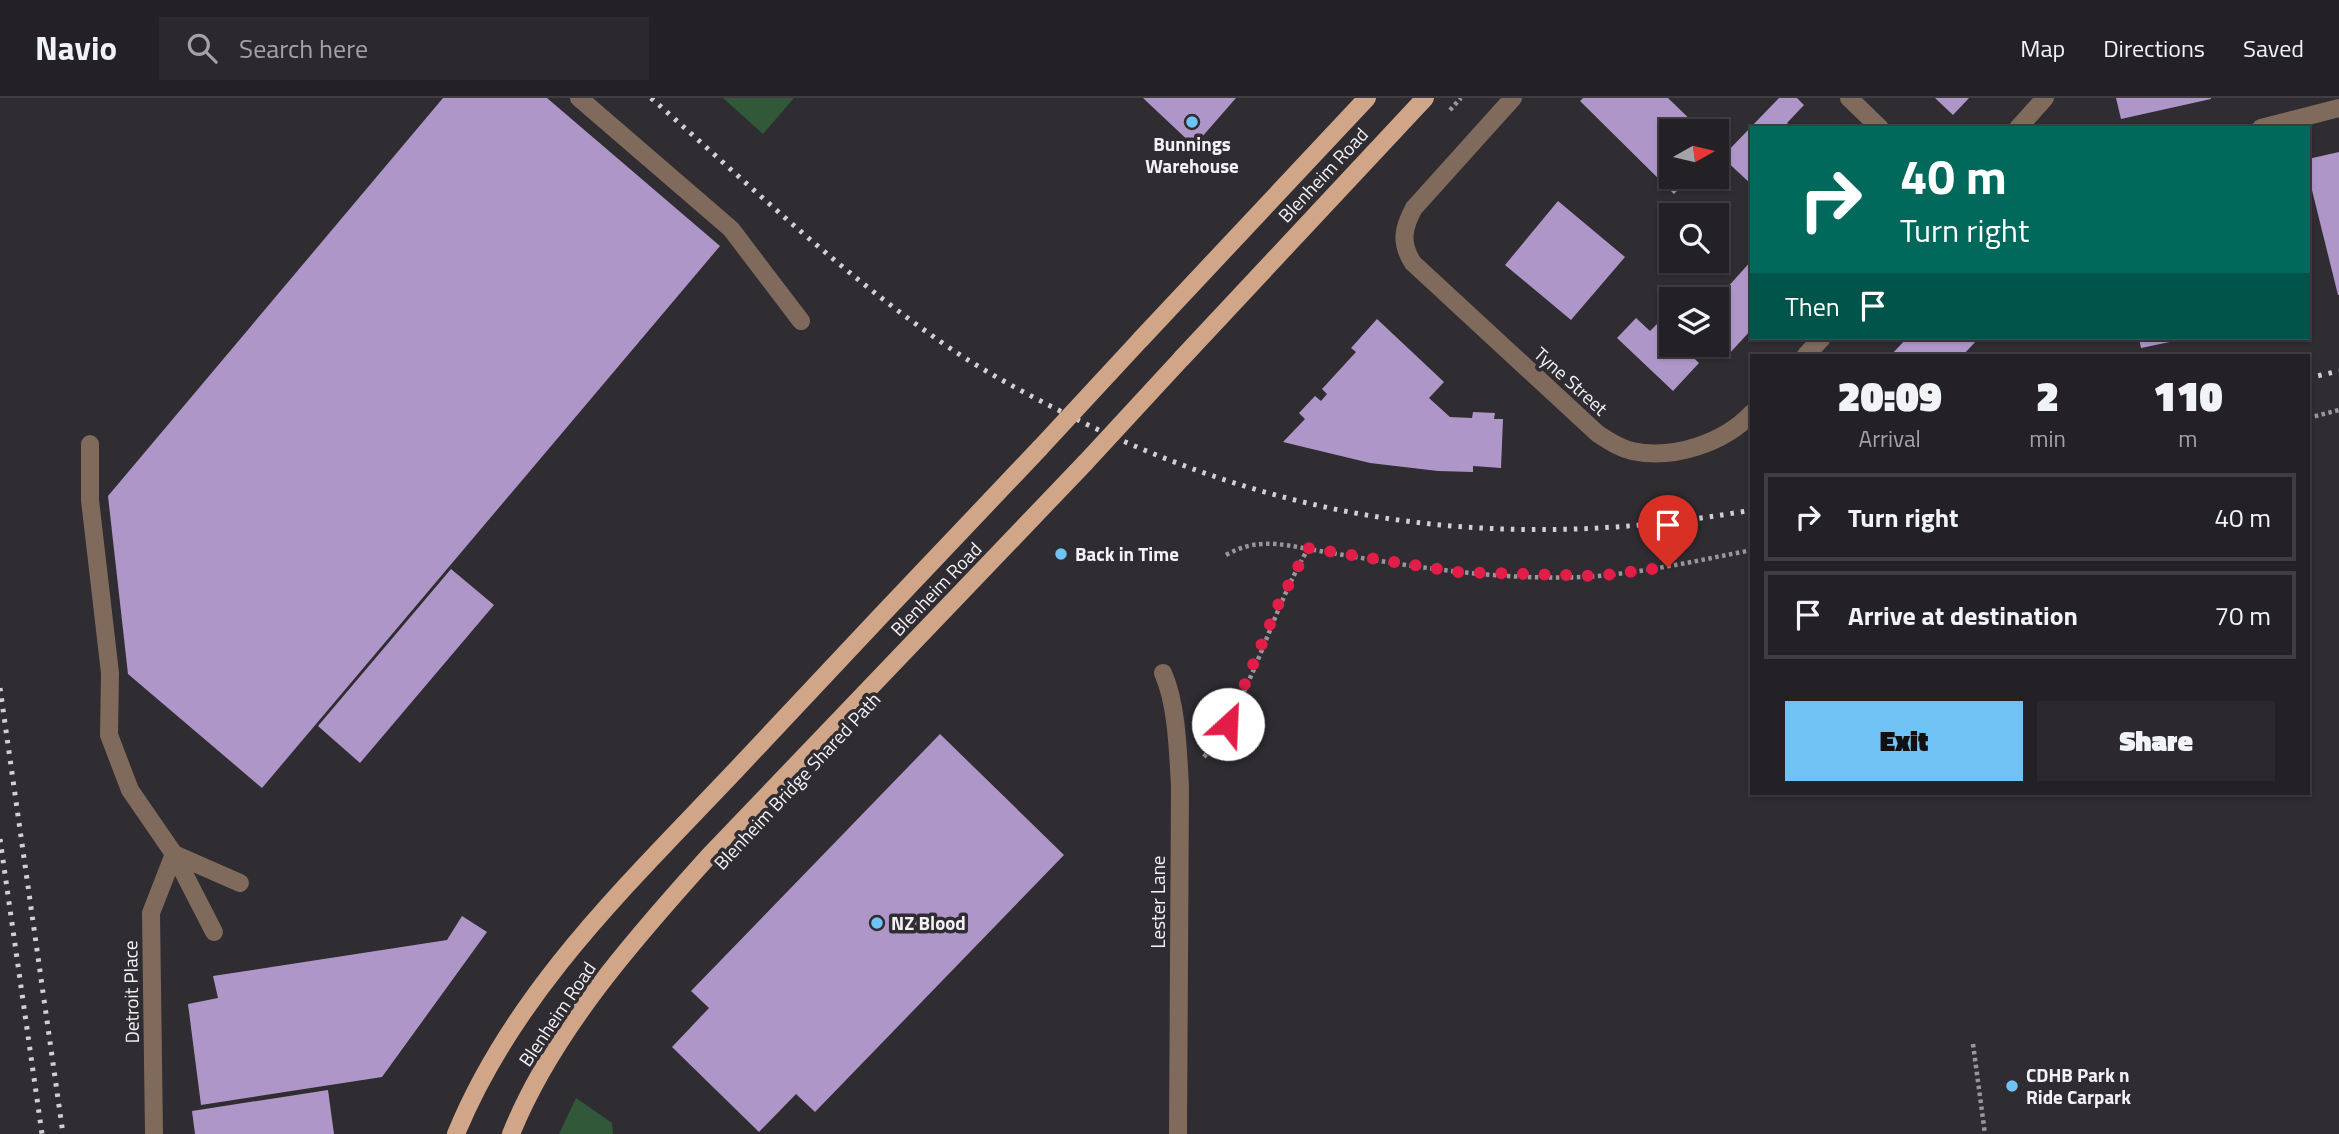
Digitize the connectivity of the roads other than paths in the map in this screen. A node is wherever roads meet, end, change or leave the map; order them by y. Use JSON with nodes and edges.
{"nodes":[{"id":1,"x":579,"y":98,"type":"edge"},
{"id":2,"x":1367,"y":98,"type":"edge"},
{"id":3,"x":1425,"y":98,"type":"edge"},
{"id":4,"x":1513,"y":98,"type":"edge"},
{"id":5,"x":1849,"y":98,"type":"edge"},
{"id":6,"x":2045,"y":98,"type":"edge"},
{"id":7,"x":2339,"y":108,"type":"edge"},
{"id":8,"x":1878,"y":126,"type":"edge"},
{"id":9,"x":2020,"y":126,"type":"edge"},
{"id":10,"x":2269,"y":126,"type":"edge"},
{"id":11,"x":801,"y":321,"type":"dead end"},
{"id":12,"x":1820,"y":340,"type":"edge"},
{"id":13,"x":1807,"y":354,"type":"edge"},
{"id":14,"x":1750,"y":415,"type":"edge"},
{"id":15,"x":90,"y":444,"type":"dead end"},
{"id":16,"x":1163,"y":673,"type":"dead end"},
{"id":17,"x":174,"y":854,"type":"junction"},
{"id":18,"x":240,"y":883,"type":"dead end"},
{"id":19,"x":214,"y":932,"type":"dead end"},
{"id":20,"x":154,"y":1134,"type":"edge"},
{"id":21,"x":456,"y":1134,"type":"edge"},
{"id":22,"x":511,"y":1134,"type":"edge"},
{"id":23,"x":1178,"y":1134,"type":"edge"}],
"edges":[{"from":1,"to":11,"type":"street"},
{"from":2,"to":21,"type":"main road","name":"Blenheim Road","bridge":true},
{"from":3,"to":22,"type":"main road","name":"Blenheim Road","bridge":true},
{"from":4,"to":14,"type":"street","name":"Tyne Street"},
{"from":5,"to":8,"type":"street"},
{"from":6,"to":9,"type":"street"},
{"from":7,"to":10,"type":"street"},
{"from":12,"to":13,"type":"street"},
{"from":15,"to":17,"type":"street"},
{"from":16,"to":23,"type":"street","name":"Lester Lane"},
{"from":17,"to":18,"type":"street"},
{"from":17,"to":19,"type":"street"},
{"from":17,"to":20,"type":"street","name":"Detroit Place"}]}
